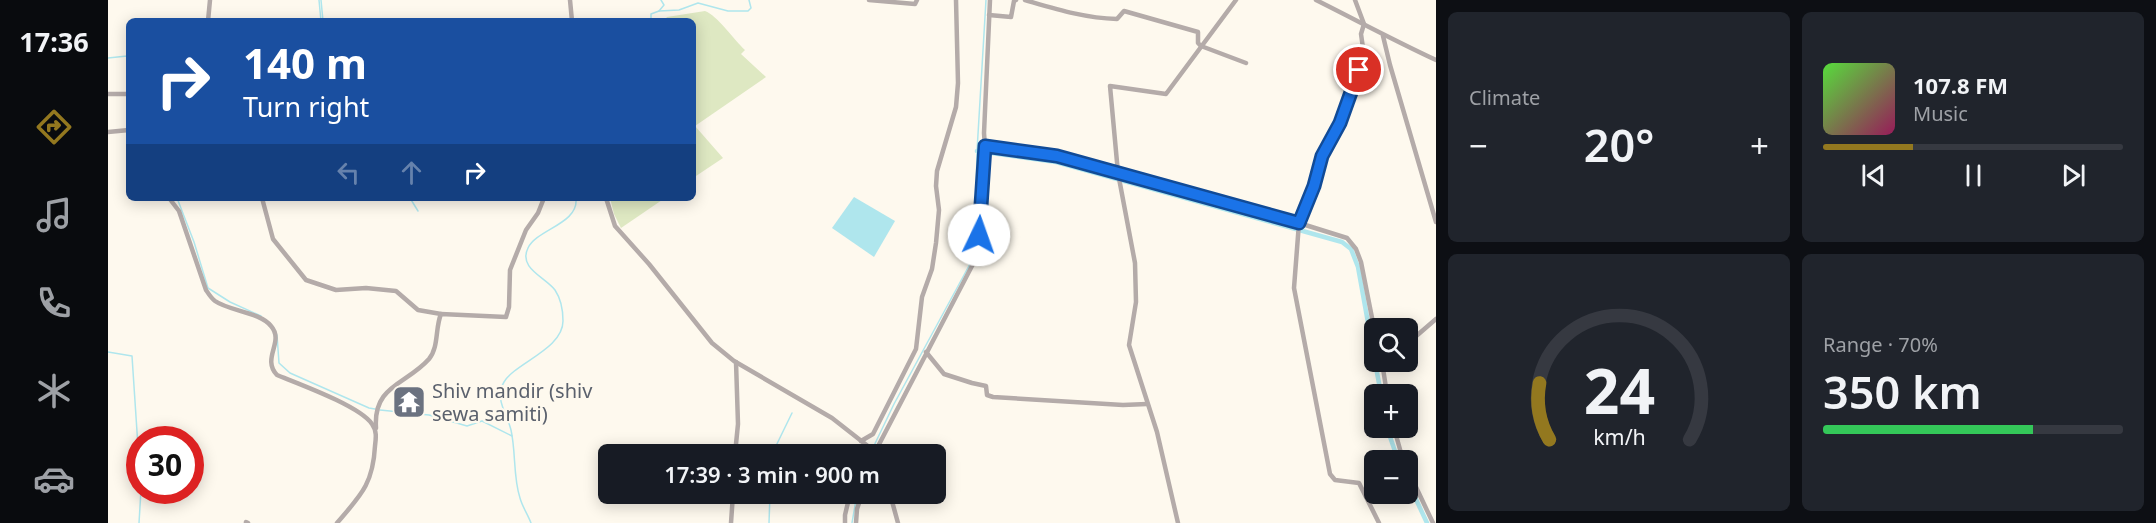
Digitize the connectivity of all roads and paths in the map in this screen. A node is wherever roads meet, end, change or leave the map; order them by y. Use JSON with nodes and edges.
{"nodes":[{"id":1,"x":210,"y":0,"type":"edge"},
{"id":2,"x":570,"y":0,"type":"edge"},
{"id":3,"x":869,"y":0,"type":"edge"},
{"id":4,"x":917,"y":0,"type":"edge"},
{"id":5,"x":956,"y":0,"type":"edge"},
{"id":6,"x":990,"y":0,"type":"edge"},
{"id":7,"x":1017,"y":0,"type":"edge"},
{"id":8,"x":1025,"y":0,"type":"edge"},
{"id":9,"x":1236,"y":0,"type":"edge"},
{"id":10,"x":1316,"y":0,"type":"edge"},
{"id":11,"x":1355,"y":0,"type":"edge"},
{"id":12,"x":989,"y":15,"type":"junction"},
{"id":13,"x":208,"y":18,"type":"edge"},
{"id":14,"x":572,"y":18,"type":"edge"},
{"id":15,"x":1364,"y":24,"type":"junction"},
{"id":16,"x":1383,"y":36,"type":"junction"},
{"id":17,"x":1201,"y":46,"type":"junction"},
{"id":18,"x":1436,"y":60,"type":"edge"},
{"id":19,"x":1246,"y":63,"type":"dead end"},
{"id":20,"x":108,"y":94,"type":"edge"},
{"id":21,"x":126,"y":94,"type":"edge"},
{"id":22,"x":126,"y":130,"type":"edge"},
{"id":23,"x":108,"y":132,"type":"edge"},
{"id":24,"x":985,"y":147,"type":"junction"},
{"id":25,"x":1118,"y":173,"type":"junction"},
{"id":26,"x":171,"y":201,"type":"edge"},
{"id":27,"x":263,"y":201,"type":"edge"},
{"id":28,"x":543,"y":201,"type":"edge"},
{"id":29,"x":607,"y":201,"type":"edge"},
{"id":30,"x":1436,"y":222,"type":"edge"},
{"id":31,"x":1299,"y":223,"type":"junction"},
{"id":32,"x":441,"y":314,"type":"junction"},
{"id":33,"x":1372,"y":318,"type":"edge"},
{"id":34,"x":1436,"y":319,"type":"edge"},
{"id":35,"x":1418,"y":335,"type":"edge"},
{"id":36,"x":926,"y":352,"type":"junction"},
{"id":37,"x":736,"y":362,"type":"junction"},
{"id":38,"x":1147,"y":404,"type":"junction"},
{"id":39,"x":376,"y":434,"type":"junction"},
{"id":40,"x":861,"y":441,"type":"junction"},
{"id":41,"x":736,"y":444,"type":"edge"},
{"id":42,"x":865,"y":444,"type":"edge"},
{"id":43,"x":877,"y":444,"type":"edge"},
{"id":44,"x":1418,"y":491,"type":"edge"},
{"id":45,"x":732,"y":504,"type":"edge"},
{"id":46,"x":848,"y":504,"type":"edge"},
{"id":47,"x":859,"y":504,"type":"edge"},
{"id":48,"x":893,"y":504,"type":"edge"},
{"id":49,"x":337,"y":523,"type":"edge"},
{"id":50,"x":731,"y":523,"type":"edge"},
{"id":51,"x":845,"y":523,"type":"edge"},
{"id":52,"x":856,"y":523,"type":"edge"},
{"id":53,"x":898,"y":523,"type":"edge"},
{"id":54,"x":1178,"y":523,"type":"edge"},
{"id":55,"x":1379,"y":523,"type":"edge"},
{"id":56,"x":1433,"y":523,"type":"edge"}],
"edges":[{"from":1,"to":13,"type":"street"},
{"from":2,"to":14,"type":"street"},
{"from":3,"to":4,"type":"street"},
{"from":5,"to":40,"type":"street"},
{"from":6,"to":12,"type":"street"},
{"from":7,"to":12,"type":"street"},
{"from":8,"to":17,"type":"street"},
{"from":9,"to":17,"type":"street"},
{"from":10,"to":15,"type":"street"},
{"from":11,"to":15,"type":"street"},
{"from":12,"to":24,"type":"street"},
{"from":15,"to":16,"type":"street"},
{"from":15,"to":31,"type":"street"},
{"from":16,"to":18,"type":"street"},
{"from":16,"to":30,"type":"street"},
{"from":17,"to":19,"type":"street"},
{"from":17,"to":25,"type":"street"},
{"from":20,"to":21,"type":"street"},
{"from":22,"to":23,"type":"street"},
{"from":24,"to":25,"type":"street"},
{"from":24,"to":36,"type":"street"},
{"from":25,"to":31,"type":"street"},
{"from":25,"to":38,"type":"street"},
{"from":26,"to":39,"type":"street"},
{"from":27,"to":32,"type":"street"},
{"from":28,"to":32,"type":"street"},
{"from":29,"to":37,"type":"street"},
{"from":31,"to":33,"type":"street"},
{"from":31,"to":55,"type":"street"},
{"from":32,"to":39,"type":"street"},
{"from":34,"to":35,"type":"street"},
{"from":36,"to":38,"type":"street"},
{"from":36,"to":43,"type":"street"},
{"from":37,"to":40,"type":"street"},
{"from":37,"to":41,"type":"street"},
{"from":38,"to":54,"type":"street"},
{"from":39,"to":49,"type":"street"},
{"from":40,"to":42,"type":"street"},
{"from":44,"to":56,"type":"street"},
{"from":45,"to":50,"type":"street"},
{"from":46,"to":51,"type":"street"},
{"from":47,"to":52,"type":"street"},
{"from":48,"to":53,"type":"street"}]}
